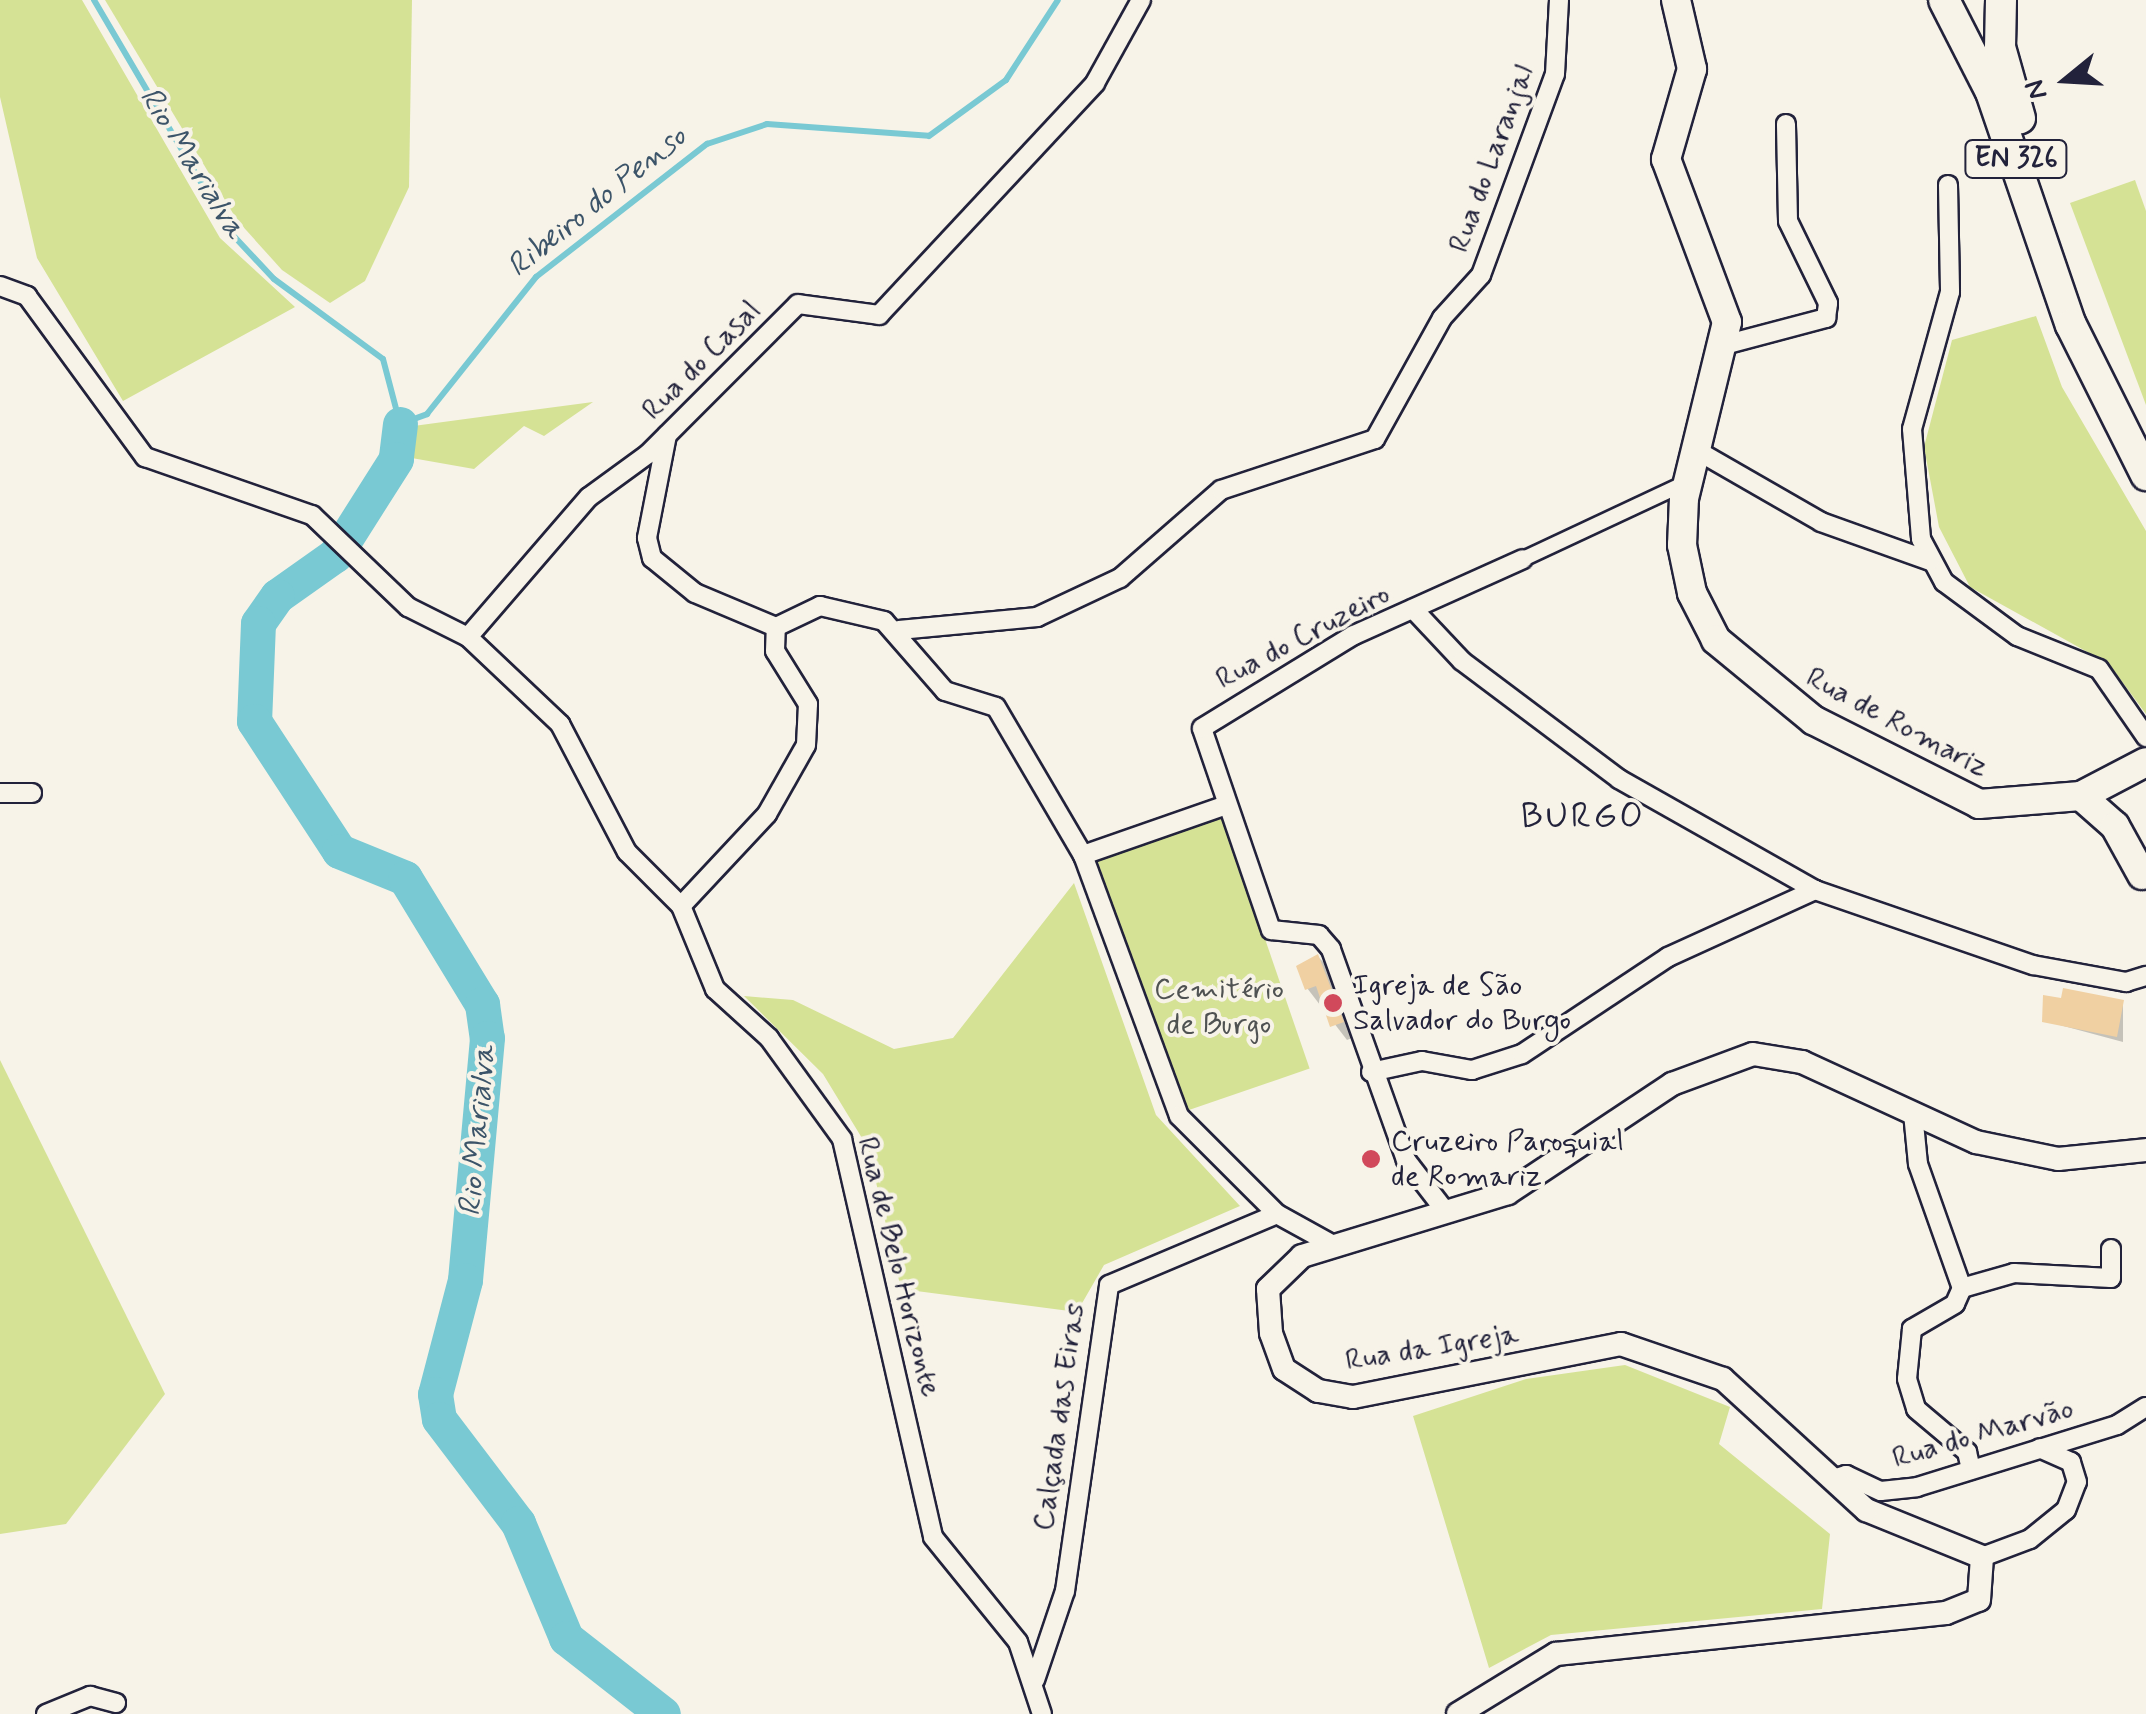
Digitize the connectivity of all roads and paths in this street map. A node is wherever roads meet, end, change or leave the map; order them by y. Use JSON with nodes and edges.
{"nodes":[{"id":1,"x":1141,"y":0,"type":"edge"},
{"id":2,"x":1559,"y":0,"type":"edge"},
{"id":3,"x":1676,"y":0,"type":"edge"},
{"id":4,"x":1944,"y":0,"type":"edge"},
{"id":5,"x":2001,"y":0,"type":"edge"},
{"id":6,"x":1786,"y":124,"type":"dead end"},
{"id":7,"x":1948,"y":185,"type":"dead end"},
{"id":8,"x":0,"y":286,"type":"edge"},
{"id":9,"x":2071,"y":325,"type":"junction"},
{"id":10,"x":1724,"y":345,"type":"junction"},
{"id":11,"x":667,"y":434,"type":"junction"},
{"id":12,"x":1696,"y":450,"type":"junction"},
{"id":13,"x":2146,"y":475,"type":"edge"},
{"id":14,"x":1688,"y":481,"type":"junction"},
{"id":15,"x":1523,"y":560,"type":"joint"},
{"id":16,"x":1930,"y":561,"type":"junction"},
{"id":17,"x":1413,"y":609,"type":"junction"},
{"id":18,"x":776,"y":627,"type":"junction"},
{"id":19,"x":899,"y":630,"type":"junction"},
{"id":20,"x":468,"y":637,"type":"junction"},
{"id":21,"x":2146,"y":737,"type":"edge"},
{"id":22,"x":2146,"y":762,"type":"edge"},
{"id":23,"x":0,"y":793,"type":"edge"},
{"id":24,"x":32,"y":793,"type":"dead end"},
{"id":25,"x":2080,"y":796,"type":"junction"},
{"id":26,"x":1224,"y":806,"type":"junction"},
{"id":27,"x":2115,"y":826,"type":"junction"},
{"id":28,"x":2146,"y":836,"type":"edge"},
{"id":29,"x":1083,"y":855,"type":"junction"},
{"id":30,"x":2145,"y":874,"type":"edge"},
{"id":31,"x":1815,"y":890,"type":"junction"},
{"id":32,"x":681,"y":906,"type":"junction"},
{"id":33,"x":2146,"y":976,"type":"edge"},
{"id":34,"x":1371,"y":1072,"type":"junction"},
{"id":35,"x":1912,"y":1113,"type":"junction"},
{"id":36,"x":2146,"y":1150,"type":"edge"},
{"id":37,"x":1446,"y":1212,"type":"junction"},
{"id":38,"x":1277,"y":1214,"type":"junction"},
{"id":39,"x":1335,"y":1246,"type":"junction"},
{"id":40,"x":2111,"y":1249,"type":"dead end"},
{"id":41,"x":1962,"y":1288,"type":"junction"},
{"id":42,"x":2146,"y":1407,"type":"edge"},
{"id":43,"x":2040,"y":1448,"type":"junction"},
{"id":44,"x":1971,"y":1468,"type":"junction"},
{"id":45,"x":1833,"y":1479,"type":"junction"},
{"id":46,"x":1982,"y":1558,"type":"junction"},
{"id":47,"x":1035,"y":1680,"type":"junction"},
{"id":48,"x":116,"y":1703,"type":"dead end"},
{"id":49,"x":46,"y":1714,"type":"edge"},
{"id":50,"x":1042,"y":1714,"type":"edge"},
{"id":51,"x":1458,"y":1714,"type":"edge"}],
"edges":[{"from":1,"to":11,"type":"street","name":"Rua do Casal"},
{"from":2,"to":19,"type":"street","name":"Rua do Laranjal"},
{"from":3,"to":10,"type":"main road","name":"Rua de Romariz"},
{"from":4,"to":9,"type":"main road","number":"EN 326"},
{"from":5,"to":9,"type":"main road"},
{"from":6,"to":10,"type":"street"},
{"from":7,"to":16,"type":"street"},
{"from":8,"to":20,"type":"street","name":"Rua de Belo Horizonte"},
{"from":9,"to":13,"type":"main road","number":"EN 326"},
{"from":10,"to":12,"type":"main road","name":"Rua de Romariz"},
{"from":11,"to":18,"type":"street"},
{"from":11,"to":20,"type":"street","name":"Rua do Casal"},
{"from":12,"to":14,"type":"main road","name":"Rua de Romariz"},
{"from":12,"to":16,"type":"street"},
{"from":14,"to":15,"type":"street","name":"Rua do Cruzeiro"},
{"from":14,"to":25,"type":"main road","name":"Rua de Romariz"},
{"from":15,"to":17,"type":"street","name":"Rua do Cruzeiro"},
{"from":16,"to":21,"type":"street"},
{"from":17,"to":26,"type":"street","name":"Rua do Cruzeiro"},
{"from":17,"to":31,"type":"street"},
{"from":18,"to":19,"type":"street"},
{"from":18,"to":32,"type":"street"},
{"from":19,"to":29,"type":"street"},
{"from":20,"to":32,"type":"street","name":"Rua de Belo Horizonte"},
{"from":22,"to":25,"type":"main road"},
{"from":23,"to":24,"type":"street"},
{"from":25,"to":27,"type":"main road"},
{"from":26,"to":29,"type":"street"},
{"from":26,"to":34,"type":"street","name":"Rua do Cruzeiro"},
{"from":27,"to":28,"type":"main road"},
{"from":27,"to":30,"type":"main road"},
{"from":29,"to":38,"type":"street"},
{"from":31,"to":33,"type":"street"},
{"from":31,"to":34,"type":"street"},
{"from":32,"to":47,"type":"street","name":"Rua de Belo Horizonte"},
{"from":34,"to":37,"type":"street"},
{"from":35,"to":36,"type":"street","name":"Rua da Igreja"},
{"from":35,"to":37,"type":"street","name":"Rua da Igreja"},
{"from":35,"to":41,"type":"street"},
{"from":37,"to":39,"type":"street","name":"Rua da Igreja"},
{"from":38,"to":39,"type":"street"},
{"from":38,"to":47,"type":"street","name":"Calçada das Eiras"},
{"from":39,"to":45,"type":"street","name":"Rua da Igreja"},
{"from":40,"to":41,"type":"street"},
{"from":41,"to":44,"type":"street"},
{"from":42,"to":43,"type":"street","name":"Rua do Marvão"},
{"from":43,"to":44,"type":"street","name":"Rua do Marvão"},
{"from":43,"to":46,"type":"street"},
{"from":44,"to":45,"type":"street","name":"Rua do Marvão"},
{"from":45,"to":46,"type":"street","name":"Rua da Igreja"},
{"from":46,"to":51,"type":"street"},
{"from":47,"to":50,"type":"street","name":"Rua de Belo Horizonte"},
{"from":48,"to":49,"type":"street"}]}
